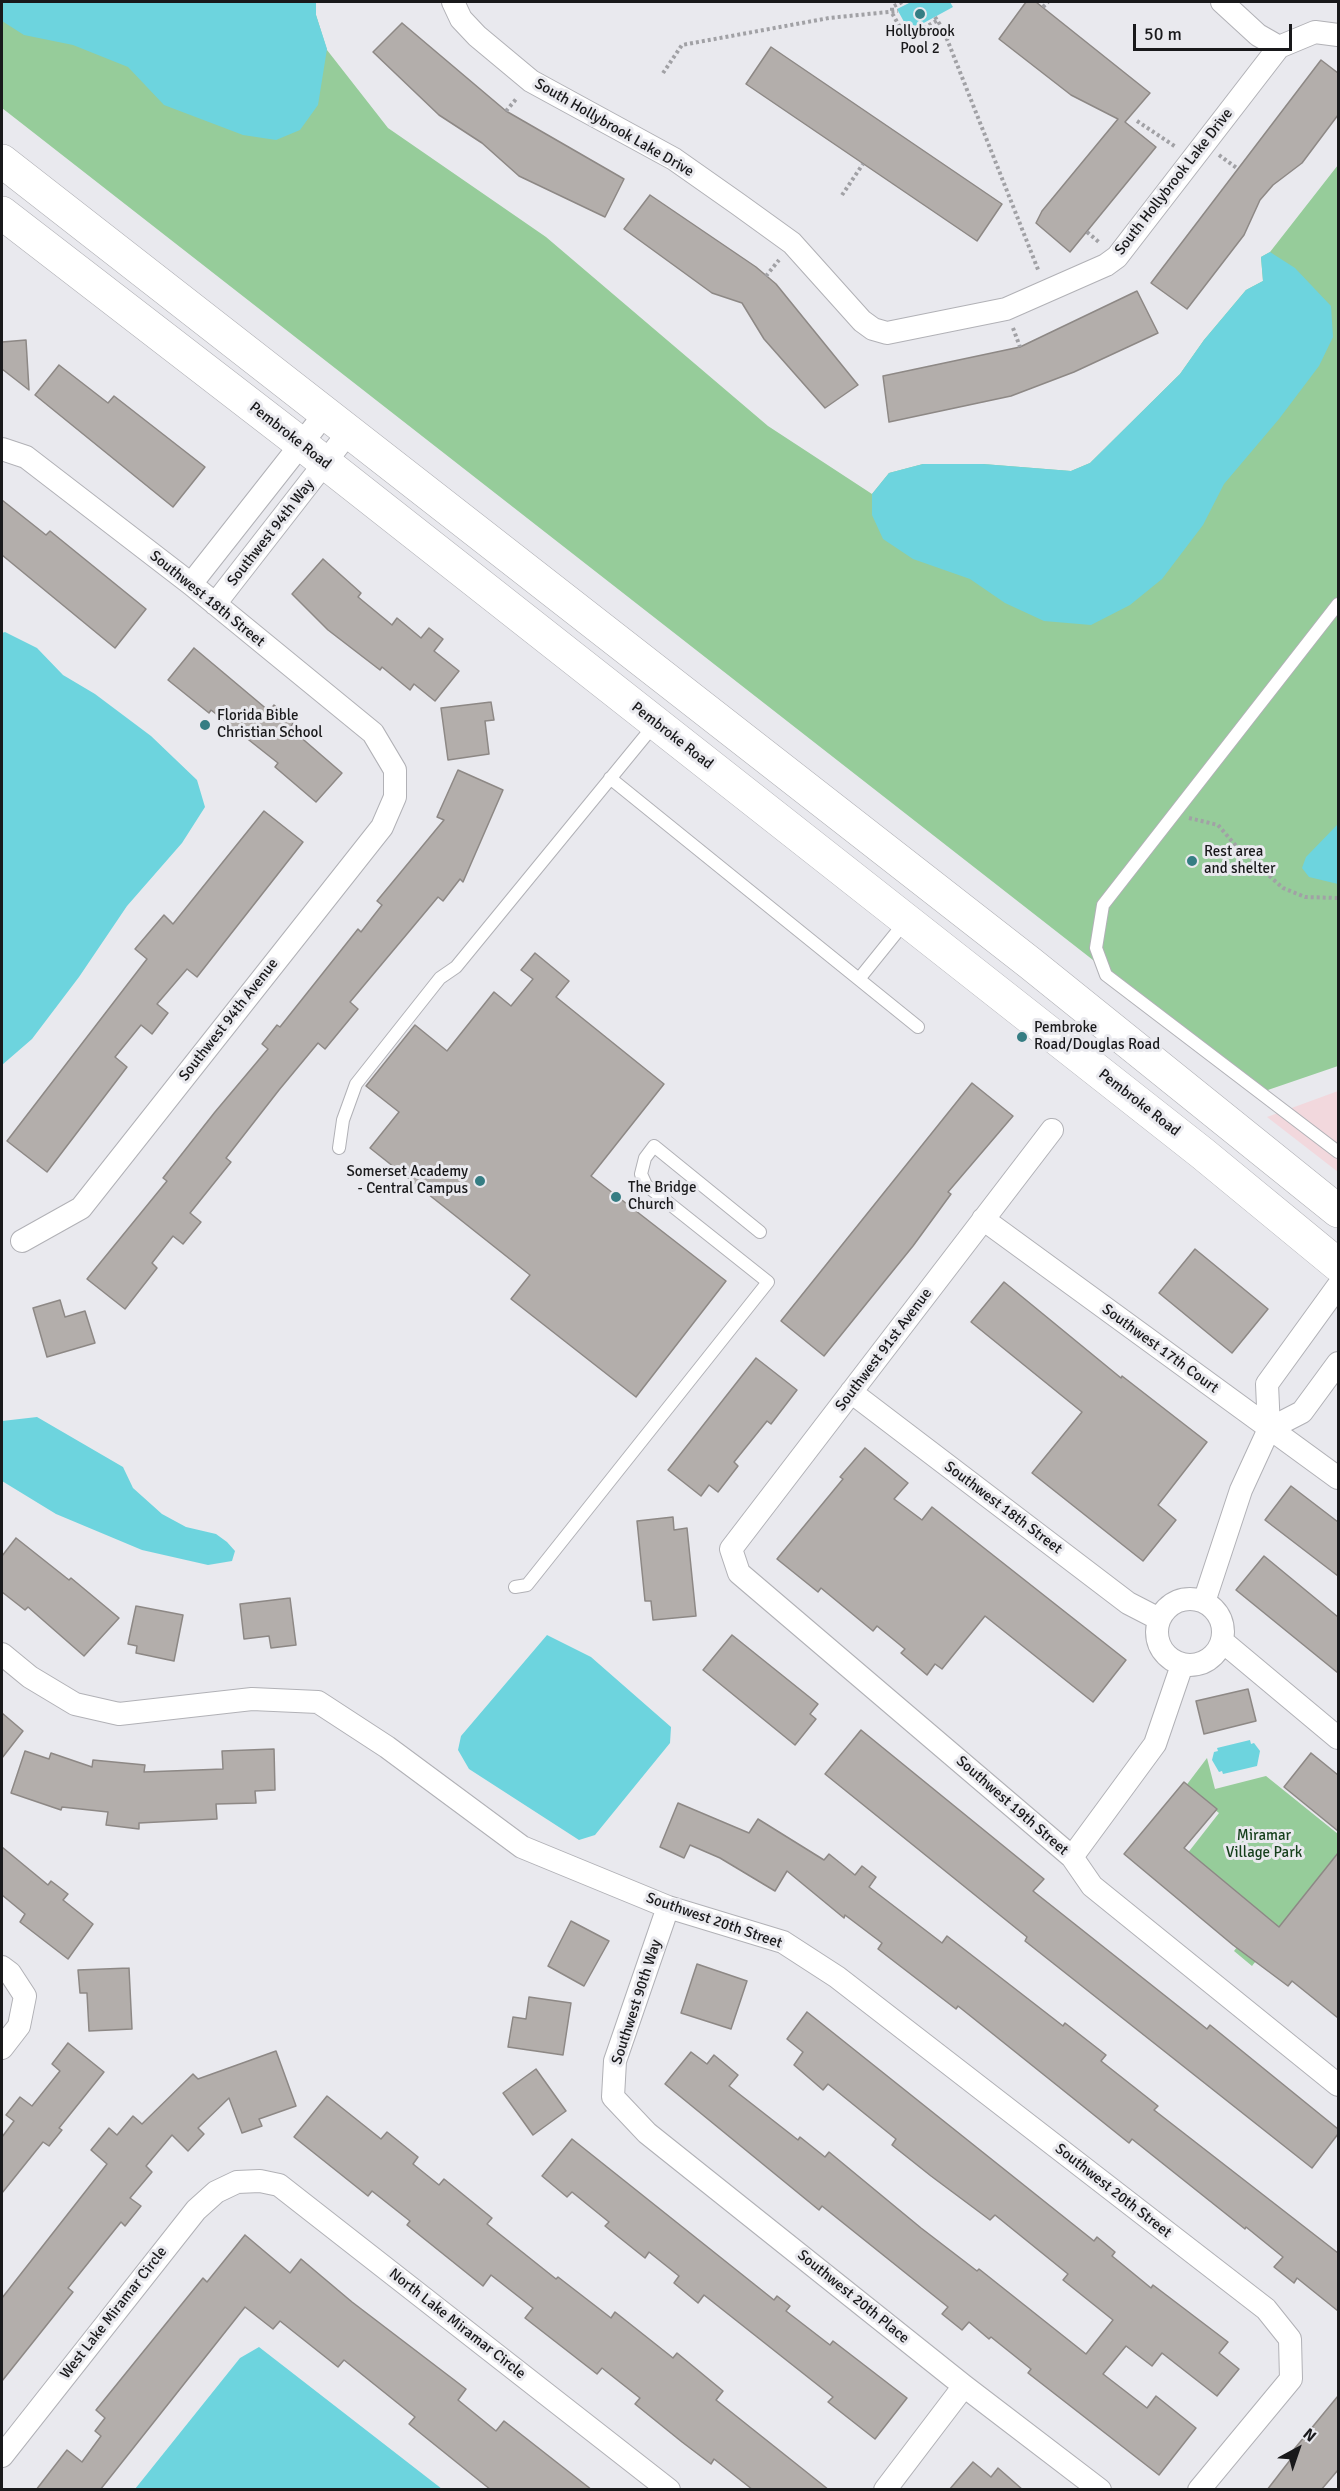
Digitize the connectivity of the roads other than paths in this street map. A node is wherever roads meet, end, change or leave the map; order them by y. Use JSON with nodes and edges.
{"nodes":[{"id":1,"x":453,"y":2,"type":"edge"},
{"id":2,"x":1222,"y":2,"type":"edge"},
{"id":3,"x":1338,"y":35,"type":"edge"},
{"id":4,"x":1279,"y":46,"type":"junction"},
{"id":5,"x":2,"y":161,"type":"edge"},
{"id":6,"x":2,"y":213,"type":"edge"},
{"id":7,"x":336,"y":424,"type":"junction"},
{"id":8,"x":300,"y":443,"type":"junction"},
{"id":9,"x":2,"y":449,"type":"edge"},
{"id":10,"x":326,"y":464,"type":"junction"},
{"id":11,"x":191,"y":584,"type":"junction"},
{"id":12,"x":215,"y":604,"type":"junction"},
{"id":13,"x":1338,"y":604,"type":"edge"},
{"id":14,"x":656,"y":723,"type":"junction"},
{"id":15,"x":394,"y":770,"type":"joint"},
{"id":16,"x":610,"y":778,"type":"junction"},
{"id":17,"x":931,"y":888,"type":"junction"},
{"id":18,"x":906,"y":920,"type":"junction"},
{"id":19,"x":859,"y":979,"type":"junction"},
{"id":20,"x":918,"y":1027,"type":"dead end"},
{"id":21,"x":1052,"y":1130,"type":"dead end"},
{"id":22,"x":339,"y":1148,"type":"dead end"},
{"id":23,"x":1338,"y":1152,"type":"edge"},
{"id":24,"x":1338,"y":1211,"type":"edge"},
{"id":25,"x":983,"y":1219,"type":"junction"},
{"id":26,"x":760,"y":1232,"type":"dead end"},
{"id":27,"x":22,"y":1241,"type":"dead end"},
{"id":28,"x":1338,"y":1265,"type":"edge"},
{"id":29,"x":1338,"y":1286,"type":"edge"},
{"id":30,"x":1338,"y":1363,"type":"edge"},
{"id":31,"x":851,"y":1392,"type":"junction"},
{"id":32,"x":1269,"y":1429,"type":"junction"},
{"id":33,"x":1338,"y":1478,"type":"edge"},
{"id":34,"x":739,"y":1573,"type":"joint"},
{"id":35,"x":515,"y":1587,"type":"dead end"},
{"id":36,"x":1204,"y":1602,"type":"junction"},
{"id":37,"x":1159,"y":1619,"type":"junction"},
{"id":38,"x":1222,"y":1641,"type":"junction"},
{"id":39,"x":2,"y":1654,"type":"edge"},
{"id":40,"x":1182,"y":1665,"type":"junction"},
{"id":41,"x":1338,"y":1738,"type":"edge"},
{"id":42,"x":1072,"y":1857,"type":"junction"},
{"id":43,"x":668,"y":1907,"type":"junction"},
{"id":44,"x":2,"y":1967,"type":"edge"},
{"id":45,"x":2,"y":2048,"type":"edge"},
{"id":46,"x":1338,"y":2085,"type":"edge"},
{"id":47,"x":613,"y":2097,"type":"joint"},
{"id":48,"x":237,"y":2182,"type":"joint"},
{"id":49,"x":964,"y":2386,"type":"junction"},
{"id":50,"x":2,"y":2456,"type":"edge"},
{"id":51,"x":669,"y":2490,"type":"edge"},
{"id":52,"x":885,"y":2490,"type":"edge"},
{"id":53,"x":1100,"y":2490,"type":"edge"},
{"id":54,"x":1199,"y":2490,"type":"edge"}],
"edges":[{"from":1,"to":4,"type":"street","name":"South Hollybrook Lake Drive"},
{"from":2,"to":4,"type":"street"},
{"from":3,"to":4,"type":"street"},
{"from":5,"to":7,"type":"main road"},
{"from":6,"to":8,"type":"main road","name":"Pembroke Road"},
{"from":7,"to":8,"type":"street"},
{"from":7,"to":10,"type":"street","name":"Southwest 94th Way"},
{"from":7,"to":17,"type":"main road"},
{"from":8,"to":10,"type":"main road","name":"Pembroke Road"},
{"from":8,"to":11,"type":"street"},
{"from":9,"to":11,"type":"street","name":"Southwest 18th Street"},
{"from":10,"to":12,"type":"street","name":"Southwest 94th Way"},
{"from":10,"to":14,"type":"main road","name":"Pembroke Road"},
{"from":11,"to":12,"type":"street","name":"Southwest 18th Street"},
{"from":12,"to":15,"type":"street","name":"Southwest 18th Street"},
{"from":13,"to":23,"type":"lane"},
{"from":14,"to":16,"type":"lane"},
{"from":14,"to":18,"type":"main road","name":"Pembroke Road"},
{"from":15,"to":27,"type":"street","name":"Southwest 94th Avenue"},
{"from":16,"to":19,"type":"lane"},
{"from":16,"to":22,"type":"lane"},
{"from":17,"to":18,"type":"main road"},
{"from":17,"to":24,"type":"main road"},
{"from":18,"to":19,"type":"lane"},
{"from":18,"to":28,"type":"main road","name":"Pembroke Road"},
{"from":19,"to":20,"type":"lane"},
{"from":21,"to":25,"type":"street","name":"Southwest 91st Avenue"},
{"from":25,"to":31,"type":"street","name":"Southwest 91st Avenue"},
{"from":25,"to":32,"type":"street","name":"Southwest 17th Court"},
{"from":26,"to":35,"type":"lane"},
{"from":29,"to":32,"type":"street"},
{"from":30,"to":32,"type":"street"},
{"from":31,"to":34,"type":"street","name":"Southwest 91st Avenue"},
{"from":31,"to":37,"type":"street","name":"Southwest 18th Street"},
{"from":32,"to":33,"type":"street","name":"Southwest 17th Court"},
{"from":32,"to":36,"type":"street"},
{"from":34,"to":42,"type":"street","name":"Southwest 19th Street"},
{"from":36,"to":37,"type":"street"},
{"from":36,"to":38,"type":"street"},
{"from":37,"to":40,"type":"street"},
{"from":38,"to":40,"type":"street"},
{"from":38,"to":41,"type":"street"},
{"from":39,"to":43,"type":"street","name":"Southwest 20th Street"},
{"from":40,"to":42,"type":"street"},
{"from":42,"to":46,"type":"street","name":"Southwest 19th Street"},
{"from":43,"to":47,"type":"street","name":"Southwest 90th Way"},
{"from":43,"to":54,"type":"street","name":"Southwest 20th Street"},
{"from":44,"to":45,"type":"street"},
{"from":47,"to":49,"type":"street","name":"Southwest 20th Place"},
{"from":48,"to":50,"type":"street","name":"West Lake Miramar Circle"},
{"from":48,"to":51,"type":"street","name":"North Lake Miramar Circle"},
{"from":49,"to":52,"type":"street"},
{"from":49,"to":53,"type":"street","name":"Southwest 20th Place"}]}
